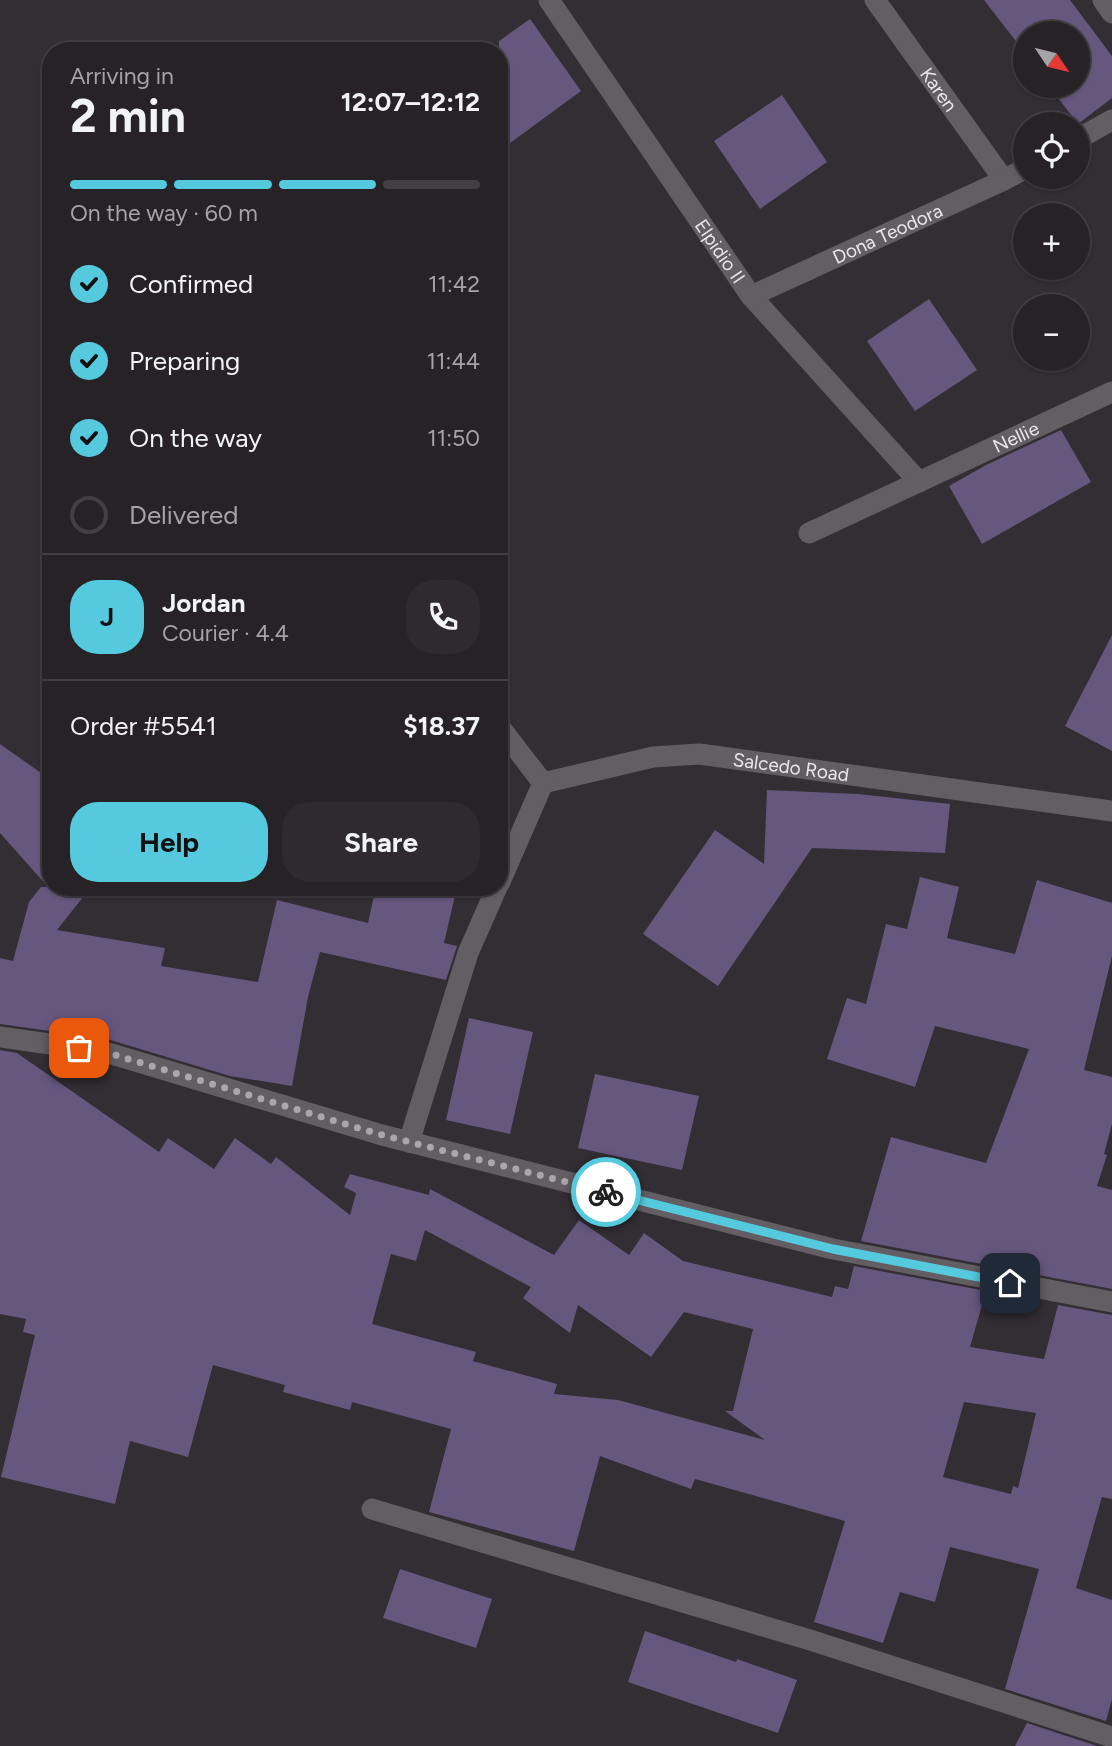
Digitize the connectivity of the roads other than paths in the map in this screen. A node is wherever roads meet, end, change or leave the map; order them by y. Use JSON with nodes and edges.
{"nodes":[{"id":1,"x":549,"y":0,"type":"edge"},
{"id":2,"x":876,"y":0,"type":"edge"},
{"id":3,"x":1103,"y":0,"type":"edge"},
{"id":4,"x":1112,"y":13,"type":"edge"},
{"id":5,"x":1112,"y":120,"type":"edge"},
{"id":6,"x":1090,"y":132,"type":"edge"},
{"id":7,"x":1013,"y":175,"type":"edge"},
{"id":8,"x":1004,"y":180,"type":"junction"},
{"id":9,"x":751,"y":296,"type":"junction"},
{"id":10,"x":1112,"y":391,"type":"edge"},
{"id":11,"x":919,"y":482,"type":"junction"},
{"id":12,"x":809,"y":533,"type":"dead end"},
{"id":13,"x":508,"y":738,"type":"edge"},
{"id":14,"x":543,"y":783,"type":"junction"},
{"id":15,"x":1112,"y":811,"type":"edge"},
{"id":16,"x":508,"y":863,"type":"edge"},
{"id":17,"x":494,"y":896,"type":"edge"},
{"id":18,"x":0,"y":1037,"type":"edge"},
{"id":19,"x":409,"y":1142,"type":"junction"},
{"id":20,"x":1112,"y":1302,"type":"edge"},
{"id":21,"x":372,"y":1509,"type":"dead end"},
{"id":22,"x":1112,"y":1737,"type":"edge"}],
"edges":[{"from":1,"to":9,"type":"street","name":"Elpidio II"},
{"from":2,"to":8,"type":"street","name":"Karen"},
{"from":3,"to":4,"type":"street"},
{"from":5,"to":6,"type":"street"},
{"from":7,"to":8,"type":"street","name":"Dona Teodora"},
{"from":8,"to":9,"type":"street","name":"Dona Teodora"},
{"from":9,"to":11,"type":"street","name":"Elpidio II"},
{"from":10,"to":11,"type":"street","name":"Nellie"},
{"from":11,"to":12,"type":"street","name":"Nellie"},
{"from":13,"to":14,"type":"street"},
{"from":14,"to":15,"type":"street","name":"Salcedo Road"},
{"from":14,"to":16,"type":"street"},
{"from":17,"to":19,"type":"street"},
{"from":18,"to":19,"type":"street"},
{"from":19,"to":20,"type":"street"},
{"from":21,"to":22,"type":"street"}]}
